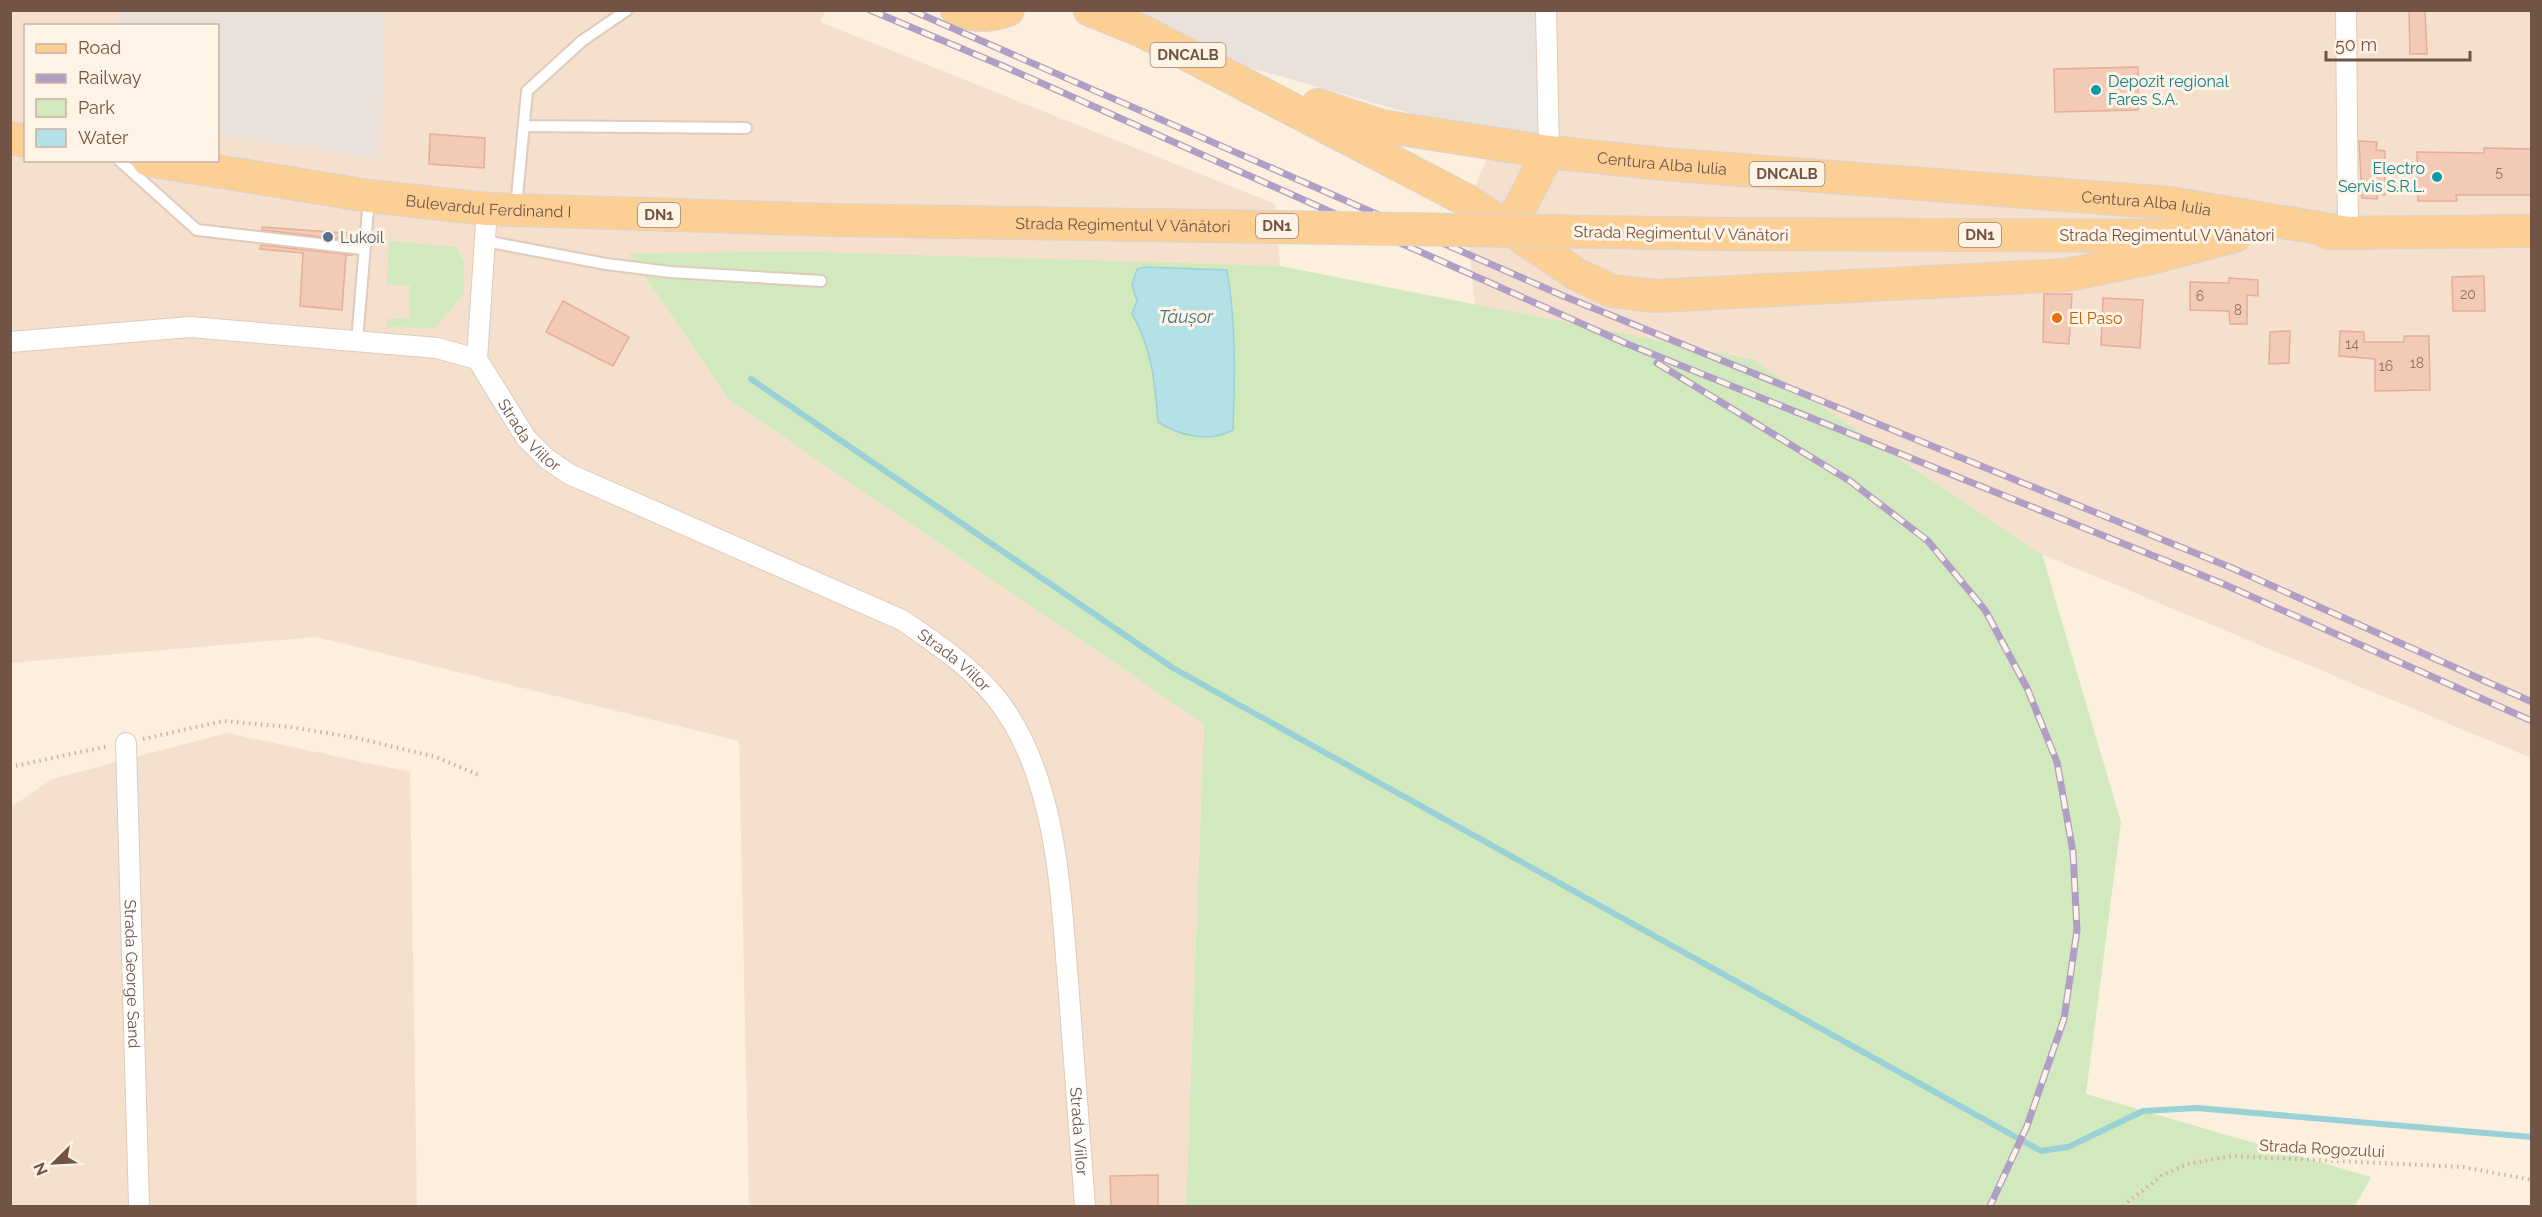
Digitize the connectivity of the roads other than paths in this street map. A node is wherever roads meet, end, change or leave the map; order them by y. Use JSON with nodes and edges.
{"nodes":[{"id":1,"x":627,"y":10,"type":"edge"},
{"id":2,"x":957,"y":10,"type":"edge"},
{"id":3,"x":1008,"y":10,"type":"edge"},
{"id":4,"x":1090,"y":10,"type":"edge"},
{"id":5,"x":1112,"y":10,"type":"edge"},
{"id":6,"x":1546,"y":10,"type":"edge"},
{"id":7,"x":2346,"y":10,"type":"edge"},
{"id":8,"x":1142,"y":31,"type":"junction"},
{"id":9,"x":1234,"y":78,"type":"junction"},
{"id":10,"x":524,"y":126,"type":"junction"},
{"id":11,"x":746,"y":128,"type":"dead end"},
{"id":12,"x":1549,"y":152,"type":"junction"},
{"id":13,"x":121,"y":162,"type":"edge"},
{"id":14,"x":160,"y":162,"type":"edge"},
{"id":15,"x":369,"y":196,"type":"junction"},
{"id":16,"x":501,"y":210,"type":"junction"},
{"id":17,"x":831,"y":220,"type":"joint"},
{"id":18,"x":1509,"y":228,"type":"junction"},
{"id":19,"x":2532,"y":231,"type":"edge"},
{"id":20,"x":2348,"y":233,"type":"junction"},
{"id":21,"x":2235,"y":236,"type":"junction"},
{"id":22,"x":485,"y":242,"type":"junction"},
{"id":23,"x":363,"y":249,"type":"junction"},
{"id":24,"x":821,"y":281,"type":"dead end"},
{"id":25,"x":357,"y":341,"type":"junction"},
{"id":26,"x":10,"y":342,"type":"edge"},
{"id":27,"x":477,"y":359,"type":"junction"},
{"id":28,"x":126,"y":743,"type":"road end"},
{"id":29,"x":139,"y":1206,"type":"edge"},
{"id":30,"x":1085,"y":1206,"type":"edge"}],
"edges":[{"from":1,"to":10,"type":"lane"},
{"from":2,"to":3,"type":"main road"},
{"from":4,"to":8,"type":"main road","name":"Centura Alba Iulia","number":"DNCALB"},
{"from":5,"to":8,"type":"main road","name":"Centura Alba Iulia","number":"DNCALB"},
{"from":6,"to":12,"type":"street"},
{"from":7,"to":20,"type":"street"},
{"from":8,"to":9,"type":"main road","name":"Centura Alba Iulia","number":"DNCALB"},
{"from":9,"to":12,"type":"main road","name":"Centura Alba Iulia","number":"DNCALB"},
{"from":9,"to":18,"type":"main road","name":"Centura Alba Iulia","number":"DNCALB"},
{"from":10,"to":11,"type":"lane"},
{"from":10,"to":16,"type":"lane"},
{"from":12,"to":18,"type":"main road"},
{"from":12,"to":20,"type":"main road","name":"Centura Alba Iulia","number":"DNCALB"},
{"from":13,"to":23,"type":"lane"},
{"from":14,"to":15,"type":"main road","name":"Bulevardul Ferdinand I","number":"DN1"},
{"from":15,"to":16,"type":"main road","name":"Bulevardul Ferdinand I","number":"DN1"},
{"from":15,"to":23,"type":"lane"},
{"from":16,"to":17,"type":"main road","name":"Bulevardul Ferdinand I","number":"DN1"},
{"from":16,"to":22,"type":"street"},
{"from":17,"to":21,"type":"main road","name":"Strada Regimentul V Vânători","number":"DN1","bridge":true},
{"from":18,"to":21,"type":"main road","name":"Centura Alba Iulia","number":"DNCALB"},
{"from":19,"to":20,"type":"main road","name":"Strada Regimentul V Vânători","number":"DN1"},
{"from":20,"to":21,"type":"main road","name":"Strada Regimentul V Vânători","number":"DN1"},
{"from":22,"to":24,"type":"lane"},
{"from":22,"to":27,"type":"street"},
{"from":23,"to":25,"type":"lane"},
{"from":25,"to":26,"type":"street"},
{"from":25,"to":27,"type":"street"},
{"from":27,"to":30,"type":"street","name":"Strada Viilor"},
{"from":28,"to":29,"type":"street","name":"Strada George Sand"}]}
